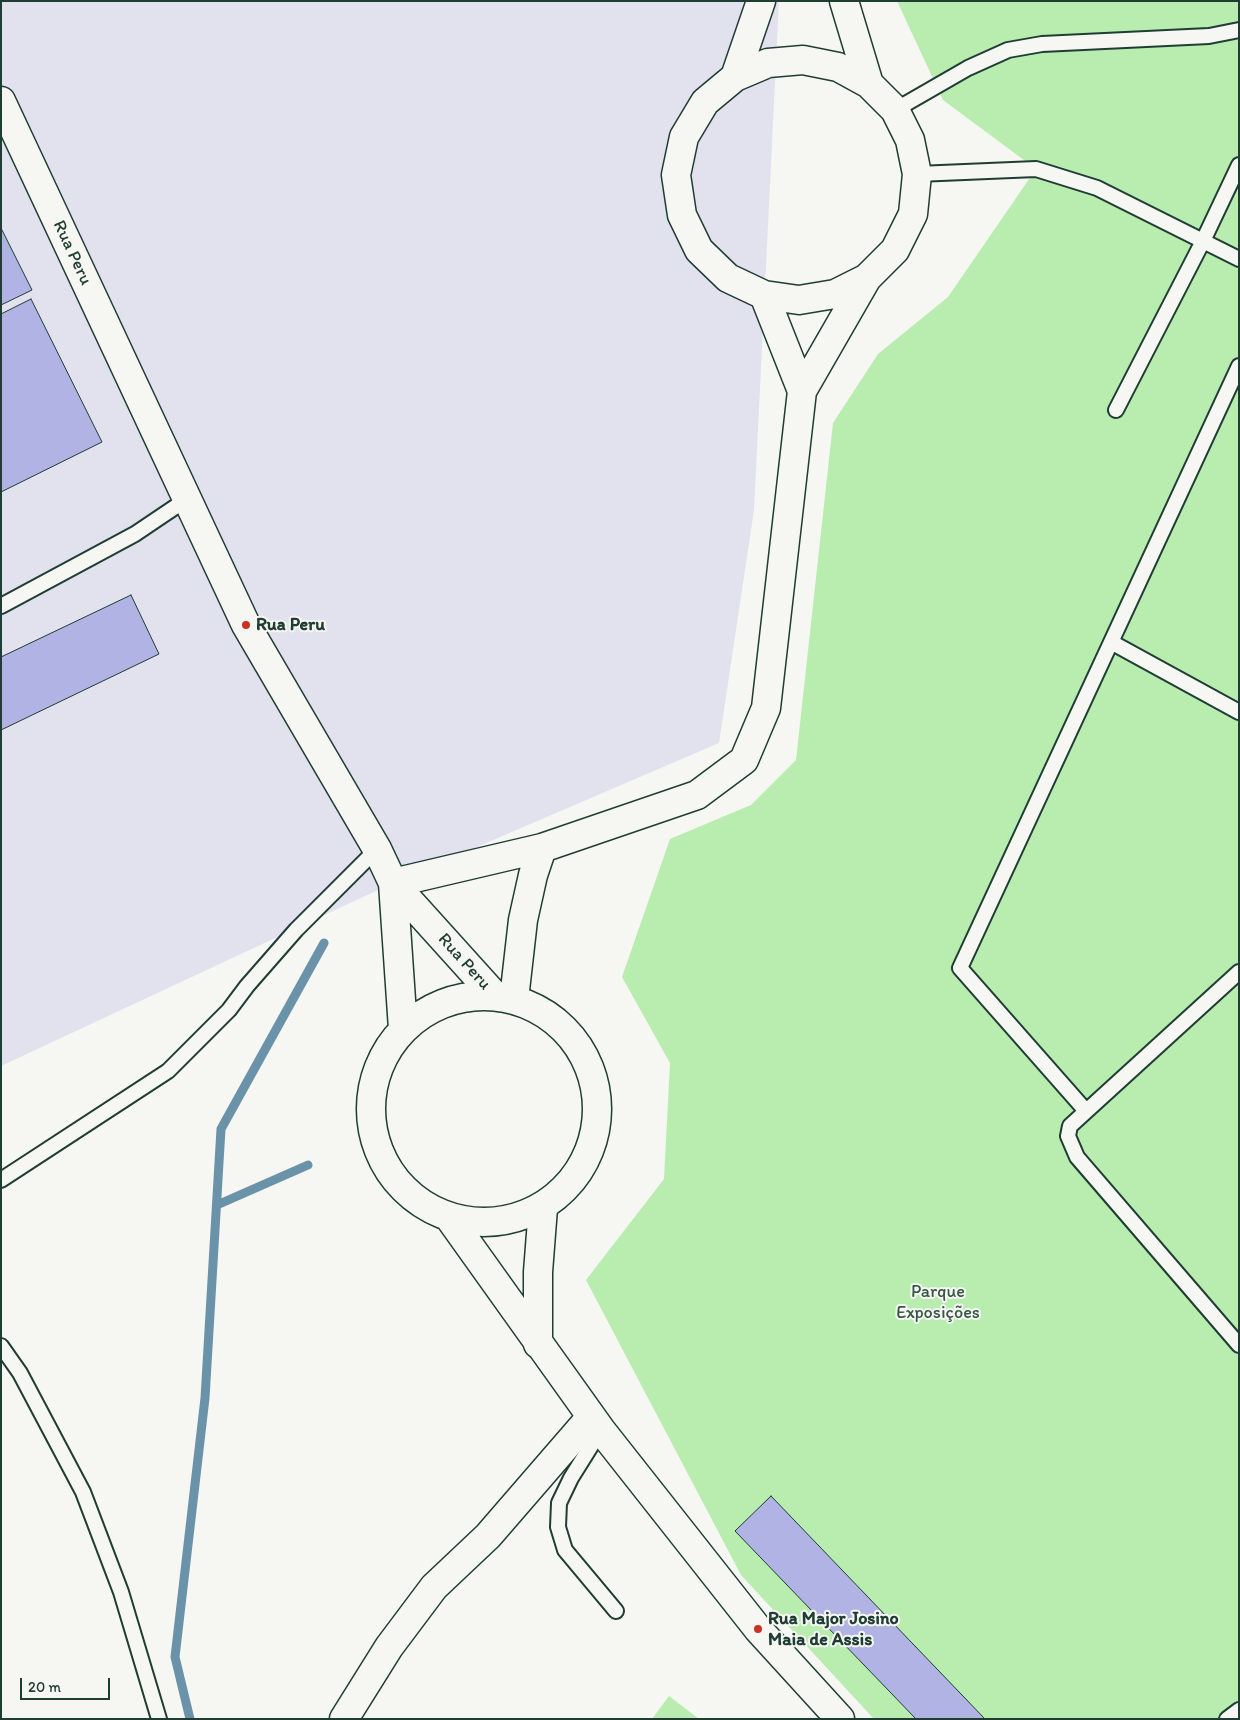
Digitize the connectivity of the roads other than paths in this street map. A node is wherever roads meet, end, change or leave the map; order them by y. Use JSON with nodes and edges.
{"nodes":[{"id":1,"x":761,"y":1,"type":"edge"},
{"id":2,"x":844,"y":1,"type":"edge"},
{"id":3,"x":1239,"y":30,"type":"edge"},
{"id":4,"x":735,"y":77,"type":"junction"},
{"id":5,"x":869,"y":84,"type":"junction"},
{"id":6,"x":1,"y":101,"type":"edge"},
{"id":7,"x":895,"y":110,"type":"junction"},
{"id":8,"x":1239,"y":165,"type":"edge"},
{"id":9,"x":917,"y":174,"type":"junction"},
{"id":10,"x":1203,"y":241,"type":"junction"},
{"id":11,"x":1239,"y":259,"type":"edge"},
{"id":12,"x":867,"y":278,"type":"junction"},
{"id":13,"x":764,"y":295,"type":"junction"},
{"id":14,"x":1239,"y":366,"type":"edge"},
{"id":15,"x":802,"y":391,"type":"junction"},
{"id":16,"x":1116,"y":410,"type":"dead end"},
{"id":17,"x":187,"y":499,"type":"junction"},
{"id":18,"x":1,"y":606,"type":"edge"},
{"id":19,"x":1111,"y":642,"type":"junction"},
{"id":20,"x":1239,"y":712,"type":"edge"},
{"id":21,"x":542,"y":848,"type":"junction"},
{"id":22,"x":377,"y":849,"type":"junction"},
{"id":23,"x":393,"y":883,"type":"junction"},
{"id":24,"x":1239,"y":972,"type":"edge"},
{"id":25,"x":505,"y":997,"type":"junction"},
{"id":26,"x":403,"y":1029,"type":"junction"},
{"id":27,"x":1086,"y":1111,"type":"junction"},
{"id":28,"x":1,"y":1180,"type":"edge"},
{"id":29,"x":543,"y":1208,"type":"junction"},
{"id":30,"x":451,"y":1220,"type":"junction"},
{"id":31,"x":538,"y":1344,"type":"junction"},
{"id":32,"x":1239,"y":1345,"type":"edge"},
{"id":33,"x":1,"y":1346,"type":"edge"},
{"id":34,"x":596,"y":1424,"type":"junction"},
{"id":35,"x":616,"y":1611,"type":"dead end"},
{"id":36,"x":1239,"y":1710,"type":"edge"},
{"id":37,"x":159,"y":1719,"type":"edge"},
{"id":38,"x":344,"y":1719,"type":"edge"},
{"id":39,"x":840,"y":1719,"type":"edge"},
{"id":40,"x":1227,"y":1719,"type":"edge"}],
"edges":[{"from":1,"to":4,"type":"street"},
{"from":2,"to":5,"type":"street"},
{"from":3,"to":7,"type":"lane"},
{"from":4,"to":5,"type":"street"},
{"from":4,"to":13,"type":"street"},
{"from":5,"to":7,"type":"street"},
{"from":6,"to":17,"type":"street","name":"Rua Peru"},
{"from":7,"to":9,"type":"street"},
{"from":8,"to":10,"type":"lane"},
{"from":9,"to":10,"type":"lane"},
{"from":9,"to":12,"type":"street"},
{"from":10,"to":11,"type":"lane"},
{"from":10,"to":16,"type":"lane"},
{"from":12,"to":13,"type":"street"},
{"from":12,"to":15,"type":"street"},
{"from":13,"to":15,"type":"street"},
{"from":14,"to":19,"type":"lane"},
{"from":15,"to":21,"type":"street"},
{"from":17,"to":18,"type":"lane"},
{"from":17,"to":22,"type":"street","name":"Rua Peru"},
{"from":19,"to":20,"type":"lane"},
{"from":19,"to":27,"type":"lane"},
{"from":21,"to":23,"type":"street"},
{"from":21,"to":25,"type":"street"},
{"from":22,"to":23,"type":"street","name":"Rua Peru"},
{"from":22,"to":28,"type":"lane"},
{"from":23,"to":25,"type":"street","name":"Rua Peru"},
{"from":23,"to":26,"type":"street","name":"Rua Peru"},
{"from":24,"to":27,"type":"lane"},
{"from":25,"to":26,"type":"street"},
{"from":25,"to":29,"type":"street"},
{"from":26,"to":30,"type":"street"},
{"from":27,"to":32,"type":"lane"},
{"from":29,"to":30,"type":"street"},
{"from":29,"to":31,"type":"street"},
{"from":30,"to":31,"type":"street"},
{"from":31,"to":34,"type":"street"},
{"from":33,"to":37,"type":"lane"},
{"from":34,"to":35,"type":"lane"},
{"from":34,"to":38,"type":"street"},
{"from":34,"to":39,"type":"street"},
{"from":36,"to":40,"type":"lane"}]}
